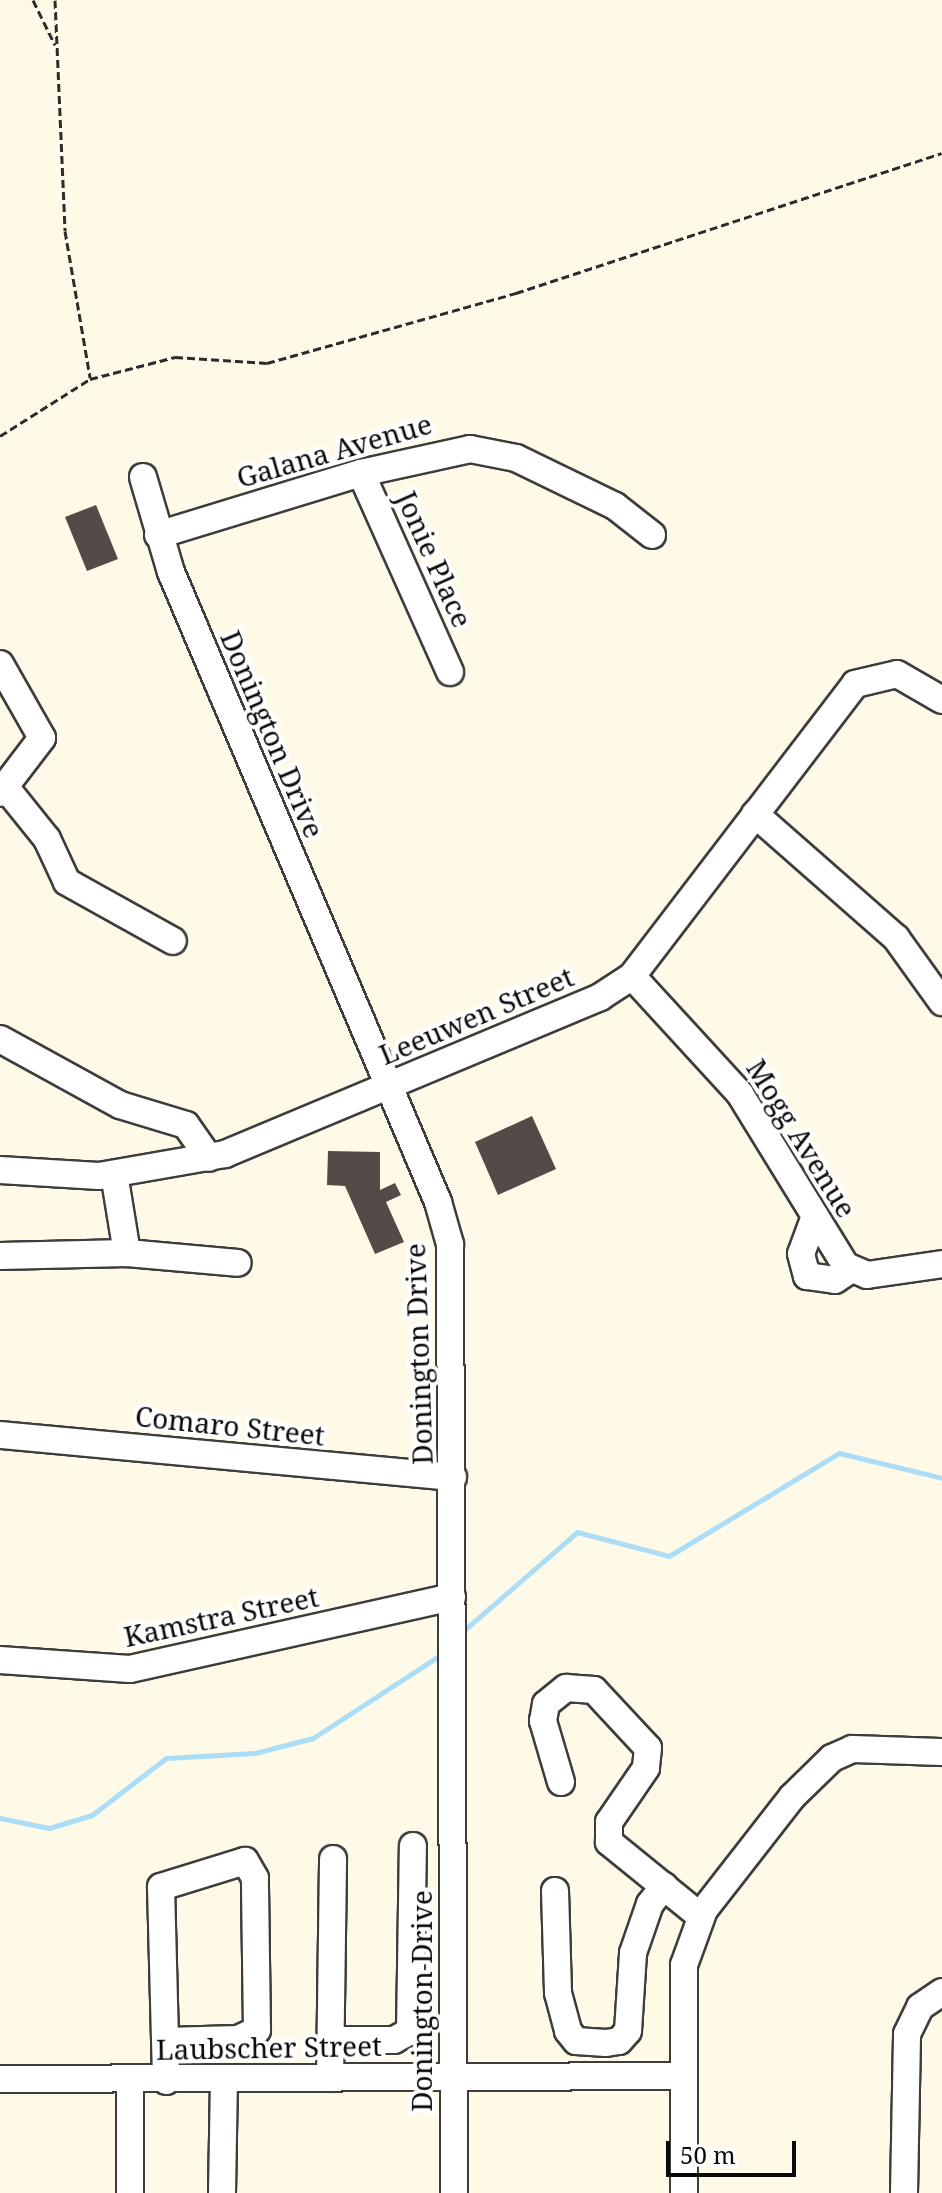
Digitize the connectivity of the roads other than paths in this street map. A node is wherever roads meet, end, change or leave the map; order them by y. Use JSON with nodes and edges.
{"nodes":[{"id":1,"x":361,"y":473,"type":"junction"},
{"id":2,"x":143,"y":477,"type":"dead end"},
{"id":3,"x":158,"y":535,"type":"junction"},
{"id":4,"x":652,"y":535,"type":"dead end"},
{"id":5,"x":0,"y":664,"type":"edge"},
{"id":6,"x":450,"y":672,"type":"dead end"},
{"id":7,"x":942,"y":700,"type":"edge"},
{"id":8,"x":6,"y":777,"type":"edge"},
{"id":9,"x":755,"y":814,"type":"junction"},
{"id":10,"x":173,"y":941,"type":"dead end"},
{"id":11,"x":632,"y":976,"type":"junction"},
{"id":12,"x":942,"y":1002,"type":"edge"},
{"id":13,"x":0,"y":1039,"type":"edge"},
{"id":14,"x":389,"y":1087,"type":"junction"},
{"id":15,"x":209,"y":1158,"type":"junction"},
{"id":16,"x":0,"y":1170,"type":"edge"},
{"id":17,"x":114,"y":1174,"type":"junction"},
{"id":18,"x":815,"y":1216,"type":"junction"},
{"id":19,"x":127,"y":1253,"type":"junction"},
{"id":20,"x":0,"y":1256,"type":"edge"},
{"id":21,"x":238,"y":1263,"type":"dead end"},
{"id":22,"x":942,"y":1264,"type":"edge"},
{"id":23,"x":850,"y":1270,"type":"junction"},
{"id":24,"x":0,"y":1435,"type":"edge"},
{"id":25,"x":453,"y":1477,"type":"junction"},
{"id":26,"x":452,"y":1605,"type":"junction"},
{"id":27,"x":0,"y":1660,"type":"edge"},
{"id":28,"x":942,"y":1752,"type":"edge"},
{"id":29,"x":561,"y":1782,"type":"dead end"},
{"id":30,"x":413,"y":1846,"type":"dead end"},
{"id":31,"x":333,"y":1859,"type":"dead end"},
{"id":32,"x":664,"y":1886,"type":"junction"},
{"id":33,"x":555,"y":1891,"type":"dead end"},
{"id":34,"x":700,"y":1916,"type":"junction"},
{"id":35,"x":942,"y":1992,"type":"edge"},
{"id":36,"x":331,"y":2040,"type":"junction"},
{"id":37,"x":166,"y":2041,"type":"junction"},
{"id":38,"x":453,"y":2076,"type":"junction"},
{"id":39,"x":684,"y":2076,"type":"junction"},
{"id":40,"x":330,"y":2078,"type":"junction"},
{"id":41,"x":0,"y":2079,"type":"edge"},
{"id":42,"x":130,"y":2080,"type":"junction"},
{"id":43,"x":224,"y":2080,"type":"junction"},
{"id":44,"x":166,"y":2081,"type":"junction"},
{"id":45,"x":130,"y":2193,"type":"edge"},
{"id":46,"x":222,"y":2193,"type":"edge"},
{"id":47,"x":454,"y":2193,"type":"edge"},
{"id":48,"x":684,"y":2193,"type":"edge"},
{"id":49,"x":904,"y":2193,"type":"edge"}],
"edges":[{"from":1,"to":3,"type":"street","name":"Galana Avenue"},
{"from":1,"to":4,"type":"street","name":"Galana Avenue"},
{"from":1,"to":6,"type":"street","name":"Jonie Place"},
{"from":2,"to":3,"type":"street","name":"Donington Drive"},
{"from":3,"to":14,"type":"street","name":"Donington Drive"},
{"from":5,"to":8,"type":"street"},
{"from":7,"to":9,"type":"street","name":"Leeuwen Street"},
{"from":8,"to":10,"type":"street"},
{"from":9,"to":11,"type":"street","name":"Leeuwen Street"},
{"from":9,"to":12,"type":"street"},
{"from":11,"to":14,"type":"street","name":"Leeuwen Street"},
{"from":11,"to":18,"type":"street","name":"Mogg Avenue"},
{"from":13,"to":15,"type":"street"},
{"from":14,"to":15,"type":"street","name":"Leeuwen Street"},
{"from":14,"to":25,"type":"street","name":"Donington Drive"},
{"from":15,"to":17,"type":"street","name":"Leeuwen Street"},
{"from":16,"to":17,"type":"street","name":"Leeuwen Street"},
{"from":17,"to":19,"type":"street"},
{"from":18,"to":23,"type":"street","name":"Mogg Avenue"},
{"from":18,"to":23,"type":"street"},
{"from":19,"to":20,"type":"street"},
{"from":19,"to":21,"type":"street"},
{"from":22,"to":23,"type":"street"},
{"from":24,"to":25,"type":"street","name":"Comaro Street"},
{"from":25,"to":26,"type":"street","name":"Donington Drive"},
{"from":26,"to":27,"type":"street","name":"Kamstra Street"},
{"from":26,"to":38,"type":"street","name":"Donington Drive"},
{"from":28,"to":34,"type":"street"},
{"from":29,"to":32,"type":"street"},
{"from":30,"to":36,"type":"street"},
{"from":31,"to":36,"type":"street"},
{"from":32,"to":33,"type":"street"},
{"from":32,"to":34,"type":"street"},
{"from":34,"to":39,"type":"street"},
{"from":35,"to":49,"type":"street"},
{"from":36,"to":40,"type":"street"},
{"from":37,"to":37,"type":"street"},
{"from":37,"to":44,"type":"street"},
{"from":38,"to":39,"type":"street","name":"Laubscher Street"},
{"from":38,"to":40,"type":"street","name":"Laubscher Street"},
{"from":38,"to":47,"type":"street","name":"Donington Drive"},
{"from":39,"to":48,"type":"street"},
{"from":40,"to":43,"type":"street","name":"Laubscher Street"},
{"from":41,"to":42,"type":"street","name":"Laubscher Street"},
{"from":42,"to":44,"type":"street","name":"Laubscher Street"},
{"from":42,"to":45,"type":"street"},
{"from":43,"to":44,"type":"street","name":"Laubscher Street"},
{"from":43,"to":46,"type":"street"}]}
